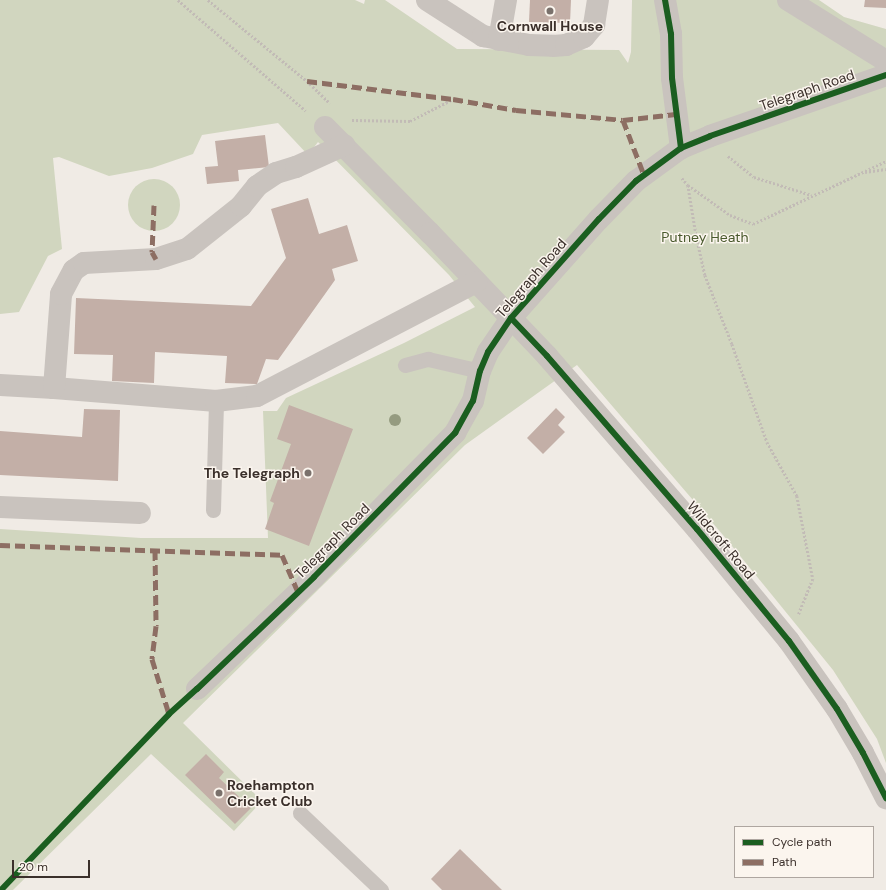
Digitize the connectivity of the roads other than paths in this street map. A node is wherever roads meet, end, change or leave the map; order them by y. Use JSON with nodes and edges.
{"nodes":[{"id":1,"x":427,"y":0,"type":"edge"},
{"id":2,"x":506,"y":0,"type":"edge"},
{"id":3,"x":598,"y":0,"type":"edge"},
{"id":4,"x":666,"y":0,"type":"edge"},
{"id":5,"x":788,"y":0,"type":"edge"},
{"id":6,"x":499,"y":40,"type":"junction"},
{"id":7,"x":886,"y":61,"type":"edge"},
{"id":8,"x":886,"y":75,"type":"edge"},
{"id":9,"x":330,"y":118,"type":"road end"},
{"id":10,"x":344,"y":146,"type":"junction"},
{"id":11,"x":674,"y":153,"type":"junction"},
{"id":12,"x":476,"y":282,"type":"junction"},
{"id":13,"x":511,"y":318,"type":"junction"},
{"id":14,"x":405,"y":365,"type":"dead end"},
{"id":15,"x":480,"y":371,"type":"junction"},
{"id":16,"x":0,"y":385,"type":"edge"},
{"id":17,"x":54,"y":388,"type":"junction"},
{"id":18,"x":216,"y":401,"type":"junction"},
{"id":19,"x":0,"y":507,"type":"edge"},
{"id":20,"x":213,"y":510,"type":"dead end"},
{"id":21,"x":140,"y":513,"type":"dead end"},
{"id":22,"x":198,"y":689,"type":"dead end"},
{"id":23,"x":886,"y":798,"type":"edge"},
{"id":24,"x":300,"y":813,"type":"dead end"},
{"id":25,"x":381,"y":890,"type":"edge"}],
"edges":[{"from":1,"to":6,"type":"street"},
{"from":2,"to":6,"type":"street"},
{"from":3,"to":6,"type":"street"},
{"from":4,"to":11,"type":"street"},
{"from":5,"to":7,"type":"street"},
{"from":8,"to":11,"type":"street","name":"Telegraph Road"},
{"from":9,"to":10,"type":"street","name":"Wildcroft Road"},
{"from":10,"to":12,"type":"street","name":"Wildcroft Road"},
{"from":10,"to":17,"type":"street"},
{"from":11,"to":13,"type":"street","name":"Telegraph Road"},
{"from":12,"to":13,"type":"street","name":"Wildcroft Road"},
{"from":12,"to":18,"type":"street"},
{"from":13,"to":15,"type":"street","name":"Telegraph Road"},
{"from":13,"to":23,"type":"street","name":"Wildcroft Road"},
{"from":14,"to":15,"type":"lane"},
{"from":15,"to":22,"type":"street","name":"Telegraph Road"},
{"from":16,"to":17,"type":"street"},
{"from":17,"to":18,"type":"street"},
{"from":18,"to":20,"type":"lane"},
{"from":19,"to":21,"type":"street"},
{"from":24,"to":25,"type":"lane"}]}
